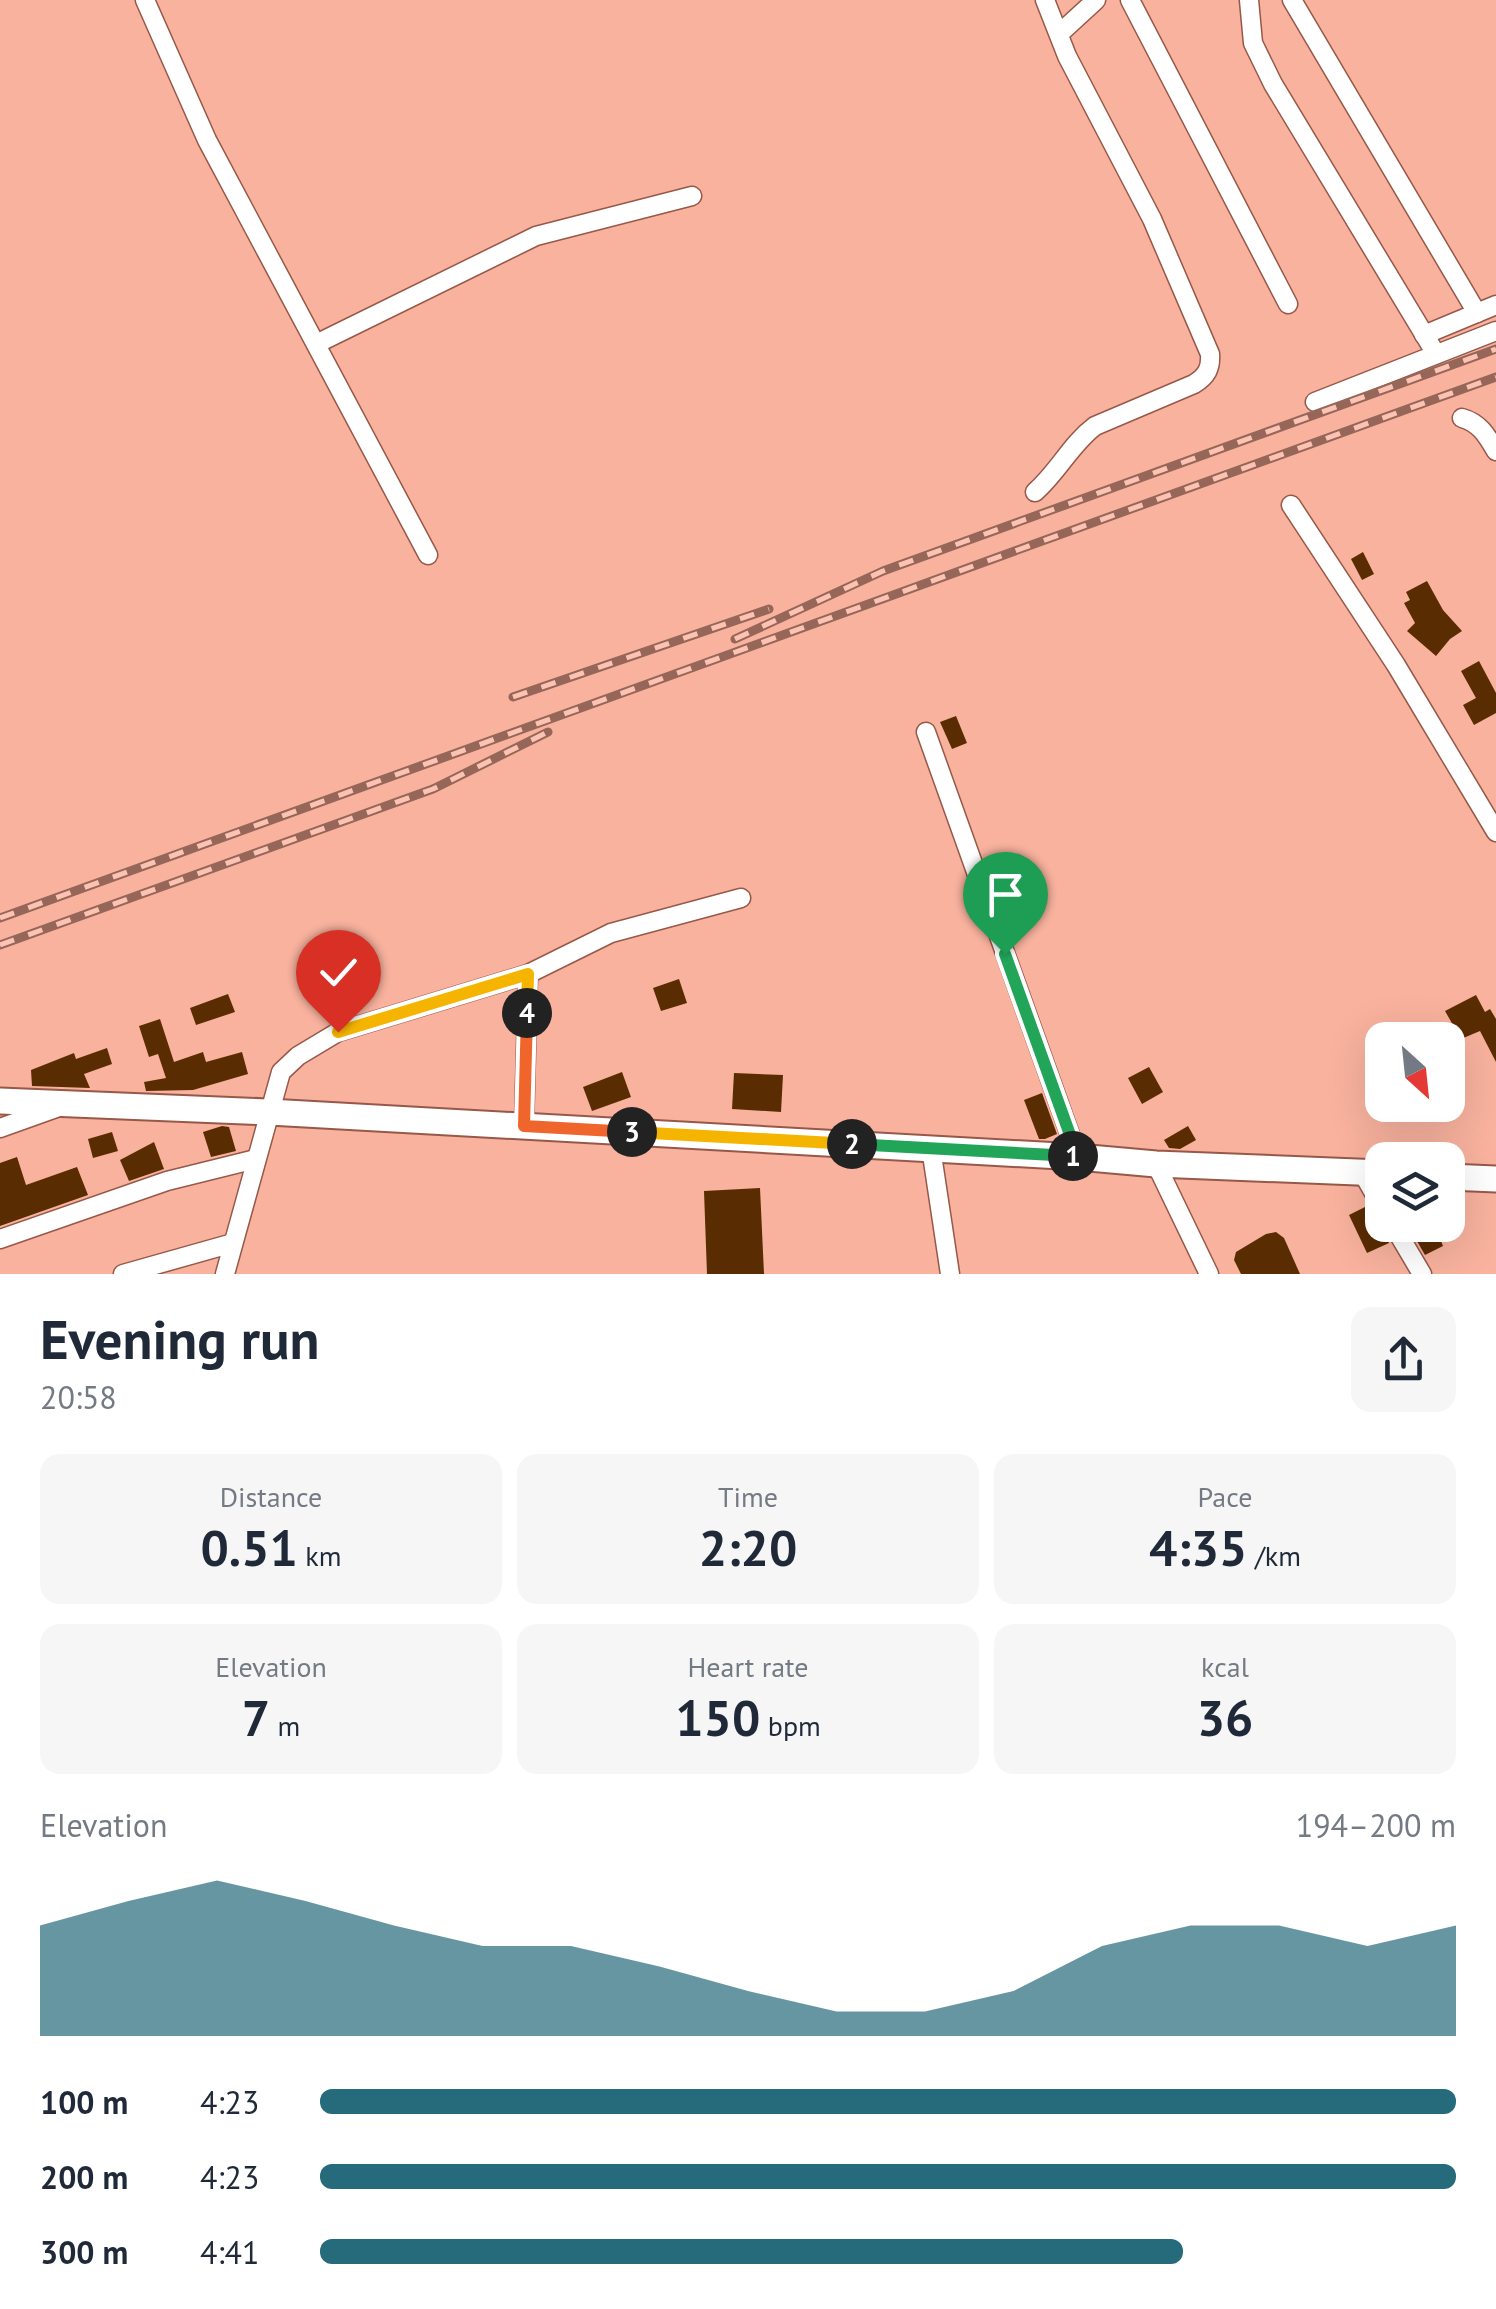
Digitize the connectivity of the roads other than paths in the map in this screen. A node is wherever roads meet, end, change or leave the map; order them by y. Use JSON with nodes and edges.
{"nodes":[{"id":1,"x":145,"y":0,"type":"edge"},
{"id":2,"x":1046,"y":0,"type":"edge"},
{"id":3,"x":1096,"y":0,"type":"edge"},
{"id":4,"x":1130,"y":0,"type":"edge"},
{"id":5,"x":1248,"y":0,"type":"edge"},
{"id":6,"x":1292,"y":0,"type":"edge"},
{"id":7,"x":1059,"y":34,"type":"junction"},
{"id":8,"x":692,"y":196,"type":"dead end"},
{"id":9,"x":1288,"y":304,"type":"dead end"},
{"id":10,"x":1496,"y":304,"type":"edge"},
{"id":11,"x":1476,"y":313,"type":"junction"},
{"id":12,"x":1496,"y":330,"type":"edge"},
{"id":13,"x":1424,"y":335,"type":"junction"},
{"id":14,"x":316,"y":344,"type":"junction"},
{"id":15,"x":1436,"y":354,"type":"junction"},
{"id":16,"x":1315,"y":402,"type":"dead end"},
{"id":17,"x":1462,"y":418,"type":"dead end"},
{"id":18,"x":1496,"y":451,"type":"edge"},
{"id":19,"x":1035,"y":492,"type":"dead end"},
{"id":20,"x":1291,"y":505,"type":"dead end"},
{"id":21,"x":428,"y":554,"type":"dead end"},
{"id":22,"x":926,"y":732,"type":"dead end"},
{"id":23,"x":1496,"y":832,"type":"edge"},
{"id":24,"x":741,"y":898,"type":"dead end"},
{"id":25,"x":528,"y":974,"type":"junction"},
{"id":26,"x":0,"y":1101,"type":"edge"},
{"id":27,"x":62,"y":1106,"type":"junction"},
{"id":28,"x":270,"y":1112,"type":"junction"},
{"id":29,"x":524,"y":1126,"type":"junction"},
{"id":30,"x":0,"y":1128,"type":"edge"},
{"id":31,"x":930,"y":1148,"type":"junction"},
{"id":32,"x":1078,"y":1157,"type":"junction"},
{"id":33,"x":256,"y":1159,"type":"junction"},
{"id":34,"x":1156,"y":1164,"type":"junction"},
{"id":35,"x":1365,"y":1173,"type":"edge"},
{"id":36,"x":1465,"y":1178,"type":"edge"},
{"id":37,"x":1496,"y":1179,"type":"edge"},
{"id":38,"x":0,"y":1239,"type":"edge"},
{"id":39,"x":1403,"y":1242,"type":"edge"},
{"id":40,"x":233,"y":1243,"type":"junction"},
{"id":41,"x":123,"y":1274,"type":"edge"},
{"id":42,"x":225,"y":1274,"type":"edge"},
{"id":43,"x":950,"y":1274,"type":"edge"},
{"id":44,"x":1209,"y":1274,"type":"edge"},
{"id":45,"x":1422,"y":1274,"type":"edge"}],
"edges":[{"from":1,"to":14,"type":"street"},
{"from":2,"to":7,"type":"street"},
{"from":3,"to":7,"type":"street"},
{"from":4,"to":9,"type":"street"},
{"from":5,"to":13,"type":"street"},
{"from":6,"to":11,"type":"street"},
{"from":7,"to":19,"type":"street"},
{"from":8,"to":14,"type":"street"},
{"from":10,"to":11,"type":"street"},
{"from":11,"to":13,"type":"street"},
{"from":12,"to":15,"type":"street"},
{"from":13,"to":15,"type":"street"},
{"from":14,"to":21,"type":"street"},
{"from":15,"to":16,"type":"street"},
{"from":17,"to":18,"type":"street"},
{"from":20,"to":23,"type":"street"},
{"from":22,"to":32,"type":"street"},
{"from":24,"to":25,"type":"street"},
{"from":25,"to":28,"type":"street"},
{"from":25,"to":29,"type":"street"},
{"from":26,"to":27,"type":"street"},
{"from":27,"to":28,"type":"street"},
{"from":27,"to":30,"type":"street"},
{"from":28,"to":29,"type":"street"},
{"from":28,"to":33,"type":"street"},
{"from":29,"to":31,"type":"street"},
{"from":31,"to":32,"type":"street"},
{"from":31,"to":43,"type":"street"},
{"from":32,"to":34,"type":"street"},
{"from":33,"to":38,"type":"street"},
{"from":33,"to":40,"type":"street"},
{"from":34,"to":35,"type":"street"},
{"from":34,"to":44,"type":"street"},
{"from":36,"to":37,"type":"street"},
{"from":39,"to":45,"type":"street"},
{"from":40,"to":41,"type":"street"},
{"from":40,"to":42,"type":"street"}]}
